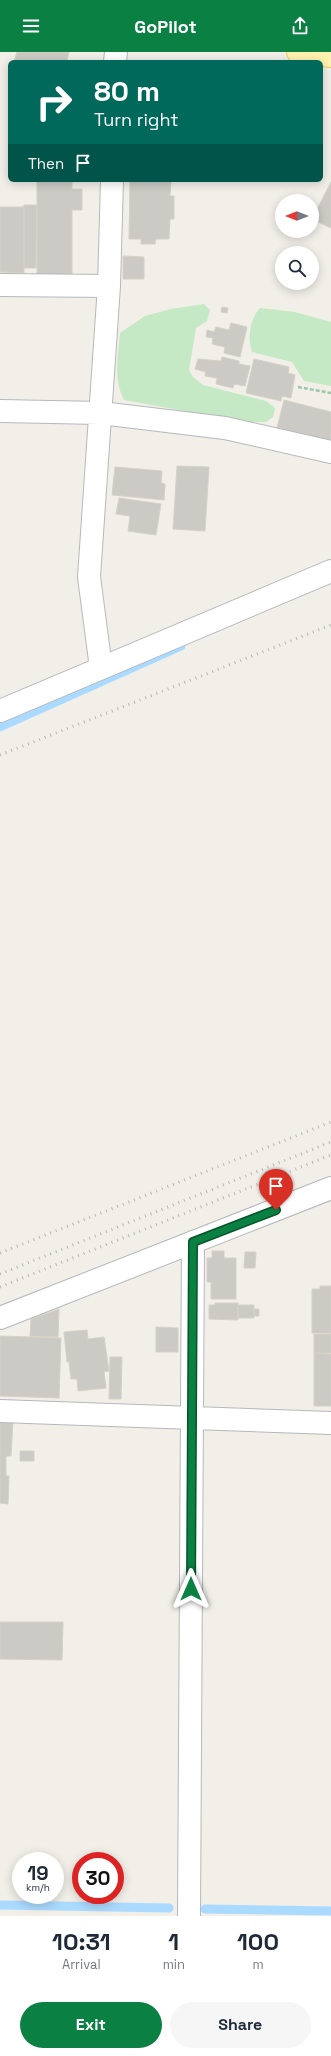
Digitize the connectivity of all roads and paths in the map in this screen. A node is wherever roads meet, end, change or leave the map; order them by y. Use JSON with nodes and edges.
{"nodes":[{"id":1,"x":298,"y":52,"type":"edge"},
{"id":2,"x":331,"y":56,"type":"edge"},
{"id":3,"x":112,"y":182,"type":"edge"},
{"id":4,"x":0,"y":285,"type":"edge"},
{"id":5,"x":109,"y":286,"type":"junction"},
{"id":6,"x":298,"y":387,"type":"dead end"},
{"id":7,"x":331,"y":393,"type":"edge"},
{"id":8,"x":0,"y":411,"type":"edge"},
{"id":9,"x":101,"y":413,"type":"junction"},
{"id":10,"x":331,"y":452,"type":"edge"},
{"id":11,"x":331,"y":571,"type":"edge"},
{"id":12,"x":101,"y":668,"type":"junction"},
{"id":13,"x":0,"y":711,"type":"edge"},
{"id":14,"x":331,"y":1188,"type":"edge"},
{"id":15,"x":193,"y":1242,"type":"junction"},
{"id":16,"x":0,"y":1318,"type":"edge"},
{"id":17,"x":0,"y":1412,"type":"edge"},
{"id":18,"x":192,"y":1418,"type":"junction"},
{"id":19,"x":331,"y":1423,"type":"edge"},
{"id":20,"x":189,"y":1916,"type":"edge"}],
"edges":[{"from":1,"to":2,"type":"main road"},
{"from":3,"to":5,"type":"street"},
{"from":4,"to":5,"type":"street"},
{"from":5,"to":9,"type":"street"},
{"from":6,"to":7,"type":"path"},
{"from":8,"to":9,"type":"street"},
{"from":9,"to":10,"type":"street"},
{"from":9,"to":12,"type":"street"},
{"from":11,"to":12,"type":"street"},
{"from":12,"to":13,"type":"street"},
{"from":14,"to":15,"type":"street"},
{"from":15,"to":16,"type":"street"},
{"from":15,"to":18,"type":"street"},
{"from":17,"to":18,"type":"street"},
{"from":18,"to":19,"type":"street"},
{"from":18,"to":20,"type":"street"}]}
